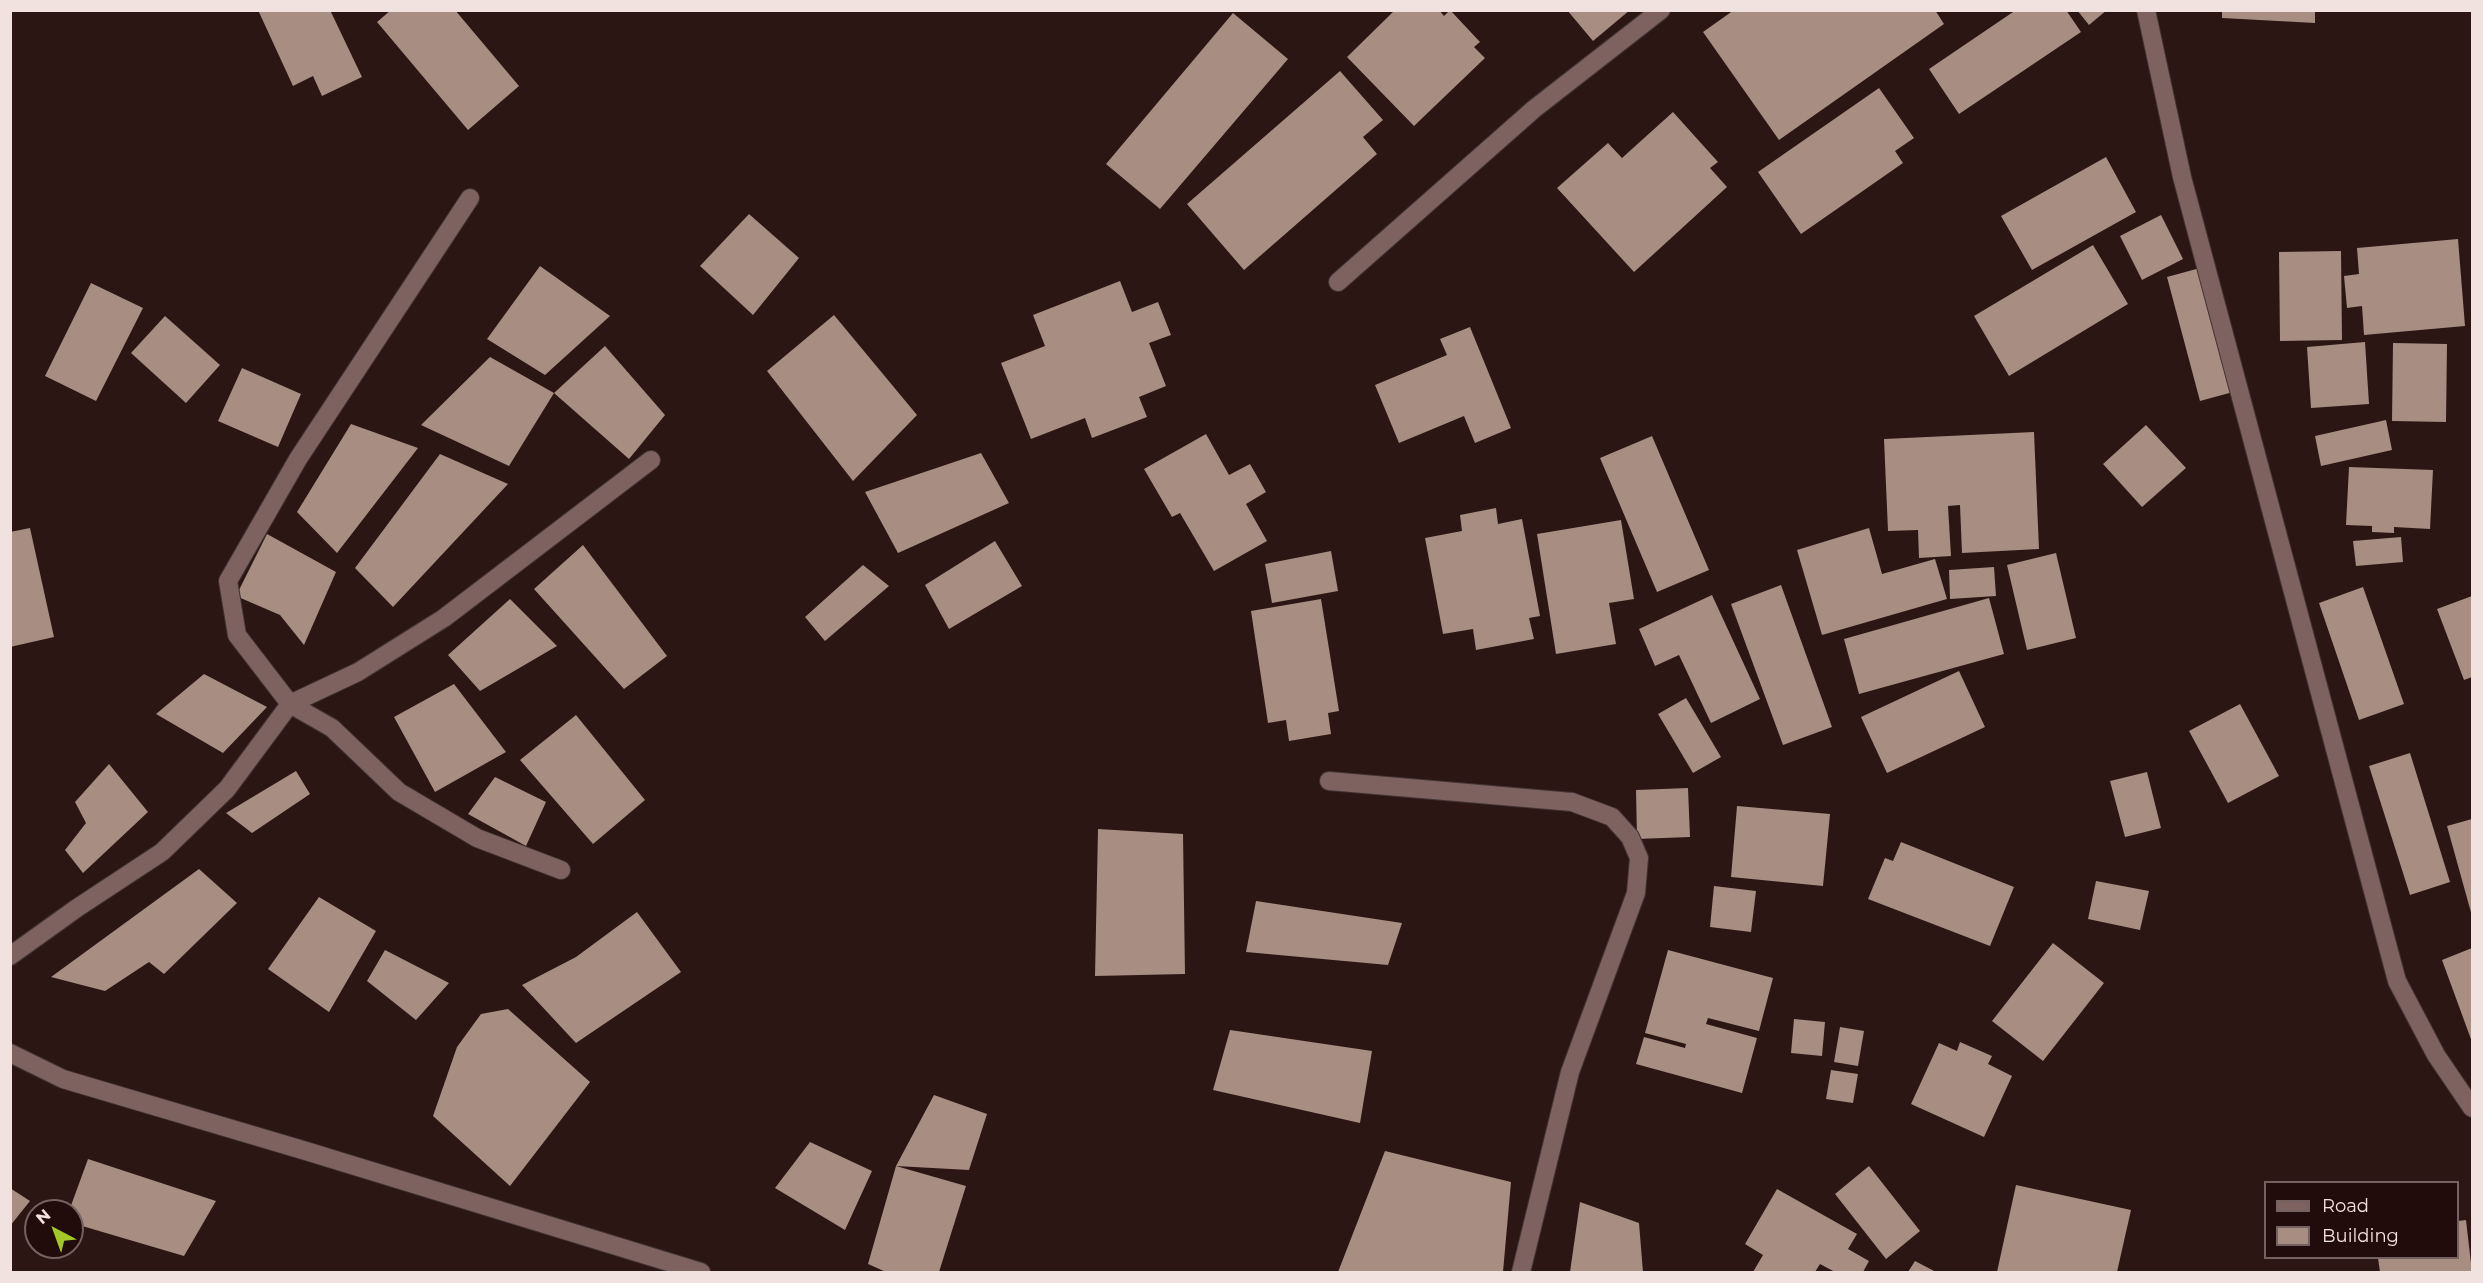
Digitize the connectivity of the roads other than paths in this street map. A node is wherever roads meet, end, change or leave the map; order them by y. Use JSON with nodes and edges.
{"nodes":[{"id":1,"x":1661,"y":10,"type":"edge"},
{"id":2,"x":2146,"y":10,"type":"edge"},
{"id":3,"x":470,"y":198,"type":"dead end"},
{"id":4,"x":1338,"y":282,"type":"dead end"},
{"id":5,"x":651,"y":460,"type":"dead end"},
{"id":6,"x":290,"y":704,"type":"junction"},
{"id":7,"x":1329,"y":782,"type":"dead end"},
{"id":8,"x":561,"y":870,"type":"dead end"},
{"id":9,"x":10,"y":956,"type":"edge"},
{"id":10,"x":10,"y":1053,"type":"edge"},
{"id":11,"x":2472,"y":1108,"type":"edge"},
{"id":12,"x":701,"y":1272,"type":"edge"},
{"id":13,"x":1521,"y":1272,"type":"edge"}],
"edges":[{"from":1,"to":4,"type":"street"},
{"from":2,"to":11,"type":"street"},
{"from":3,"to":6,"type":"street"},
{"from":5,"to":6,"type":"street"},
{"from":6,"to":8,"type":"street"},
{"from":6,"to":9,"type":"street"},
{"from":7,"to":13,"type":"street"},
{"from":10,"to":12,"type":"street"}]}
